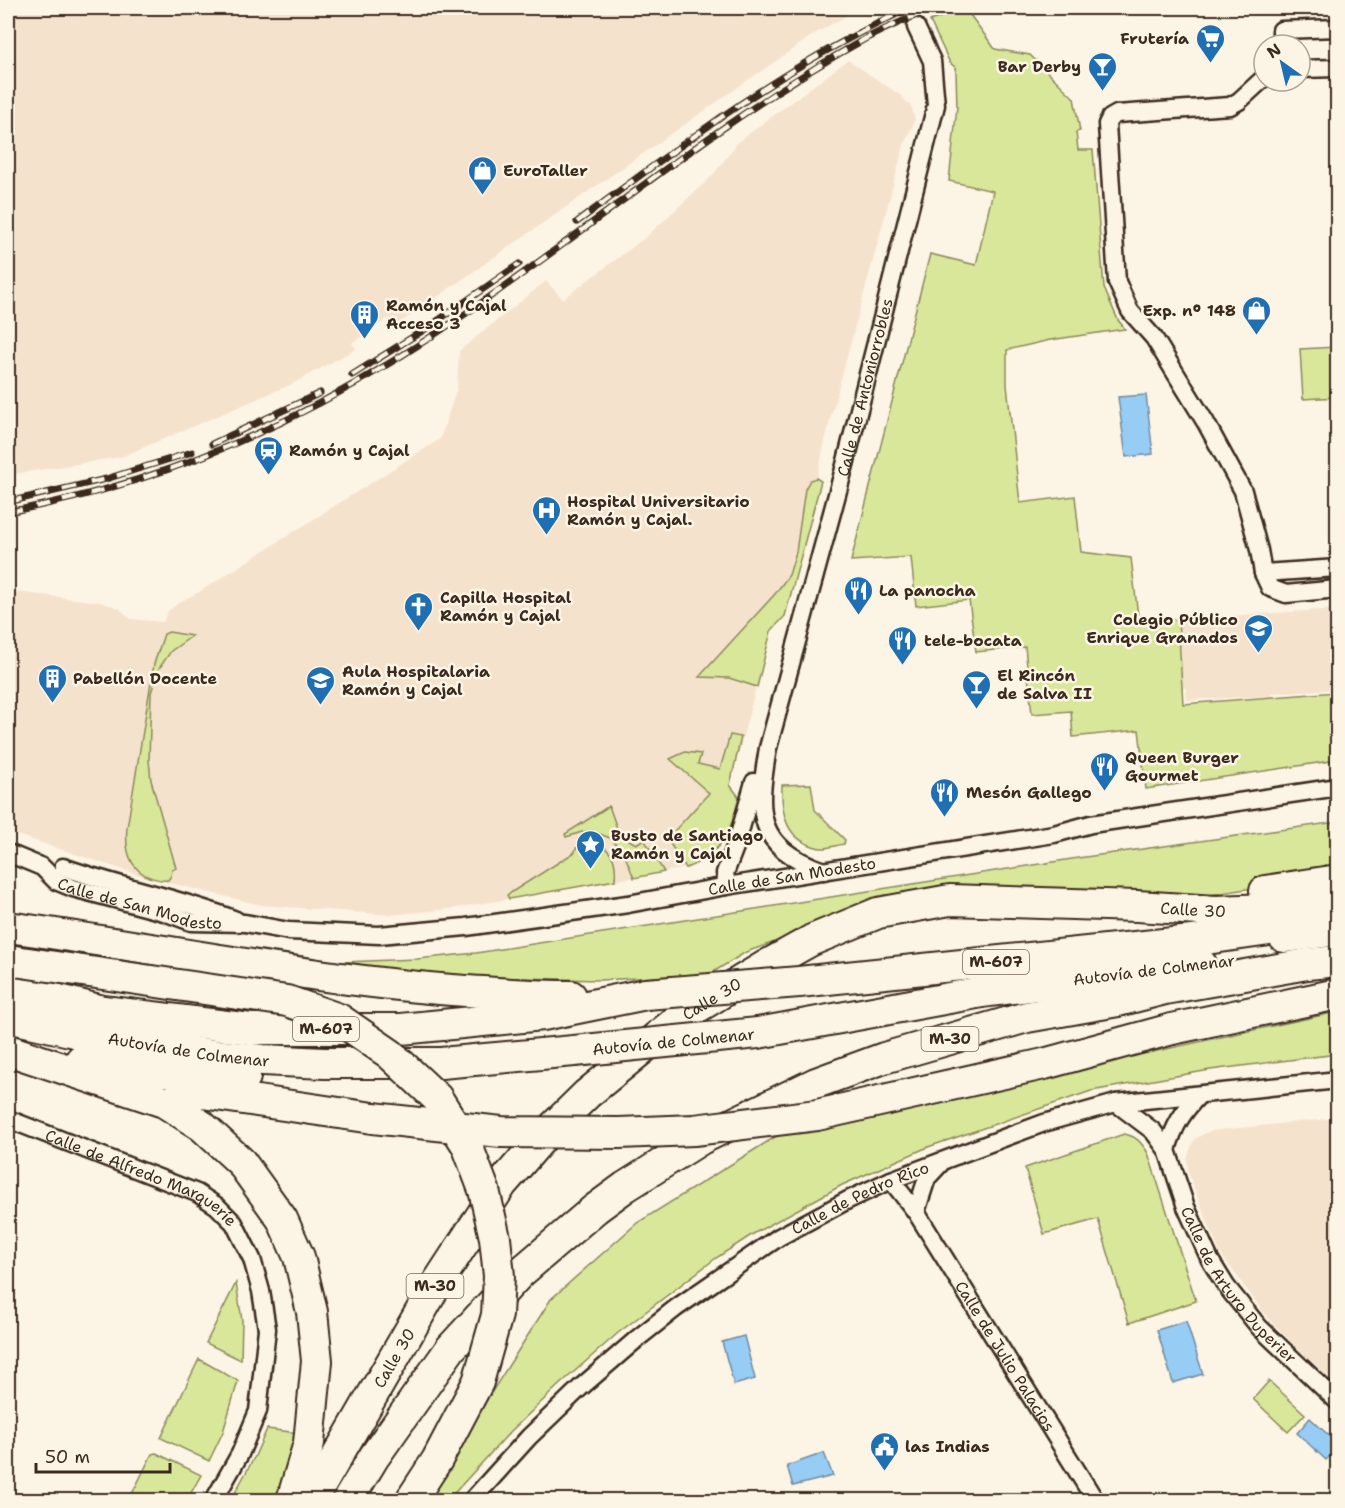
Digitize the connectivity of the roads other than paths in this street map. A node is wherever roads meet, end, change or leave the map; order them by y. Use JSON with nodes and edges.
{"nodes":[{"id":1,"x":916,"y":27,"type":"tunnel mouth"},
{"id":2,"x":1338,"y":28,"type":"edge"},
{"id":3,"x":1281,"y":33,"type":"edge"},
{"id":4,"x":1338,"y":68,"type":"edge"},
{"id":5,"x":1312,"y":69,"type":"edge"},
{"id":6,"x":1252,"y":89,"type":"edge"},
{"id":7,"x":1338,"y":568,"type":"edge"},
{"id":8,"x":1263,"y":573,"type":"junction"},
{"id":9,"x":1338,"y":589,"type":"edge"},
{"id":10,"x":768,"y":748,"type":"junction"},
{"id":11,"x":1338,"y":787,"type":"edge"},
{"id":12,"x":8,"y":853,"type":"edge"},
{"id":13,"x":825,"y":871,"type":"junction"},
{"id":14,"x":60,"y":874,"type":"junction"},
{"id":15,"x":1338,"y":880,"type":"edge"},
{"id":16,"x":727,"y":886,"type":"junction"},
{"id":17,"x":1338,"y":903,"type":"edge"},
{"id":18,"x":1137,"y":906,"type":"junction"},
{"id":19,"x":8,"y":914,"type":"edge"},
{"id":20,"x":1338,"y":920,"type":"edge"},
{"id":21,"x":245,"y":923,"type":"junction"},
{"id":22,"x":8,"y":927,"type":"edge"},
{"id":23,"x":1338,"y":930,"type":"edge"},
{"id":24,"x":98,"y":940,"type":"junction"},
{"id":25,"x":1192,"y":941,"type":"junction"},
{"id":26,"x":1338,"y":947,"type":"edge"},
{"id":27,"x":8,"y":960,"type":"edge"},
{"id":28,"x":1338,"y":961,"type":"edge"},
{"id":29,"x":1338,"y":976,"type":"edge"},
{"id":30,"x":8,"y":987,"type":"edge"},
{"id":31,"x":646,"y":994,"type":"junction"},
{"id":32,"x":1338,"y":994,"type":"edge"},
{"id":33,"x":8,"y":1017,"type":"edge"},
{"id":34,"x":8,"y":1049,"type":"edge"},
{"id":35,"x":441,"y":1063,"type":"junction"},
{"id":36,"x":1338,"y":1080,"type":"edge"},
{"id":37,"x":1199,"y":1095,"type":"junction"},
{"id":38,"x":1116,"y":1103,"type":"junction"},
{"id":39,"x":8,"y":1119,"type":"edge"},
{"id":40,"x":1167,"y":1149,"type":"junction"},
{"id":41,"x":943,"y":1161,"type":"junction"},
{"id":42,"x":891,"y":1180,"type":"junction"},
{"id":43,"x":916,"y":1212,"type":"junction"},
{"id":44,"x":1338,"y":1402,"type":"edge"},
{"id":45,"x":214,"y":1500,"type":"edge"},
{"id":46,"x":292,"y":1500,"type":"edge"},
{"id":47,"x":312,"y":1500,"type":"edge"},
{"id":48,"x":348,"y":1500,"type":"edge"},
{"id":49,"x":367,"y":1500,"type":"edge"},
{"id":50,"x":411,"y":1500,"type":"edge"},
{"id":51,"x":472,"y":1500,"type":"edge"},
{"id":52,"x":1095,"y":1500,"type":"edge"}],
"edges":[{"from":1,"to":10,"type":"street","name":"Calle de Antoniorrobles"},
{"from":2,"to":3,"type":"street"},
{"from":4,"to":5,"type":"street"},
{"from":6,"to":8,"type":"street"},
{"from":7,"to":8,"type":"street"},
{"from":8,"to":9,"type":"street"},
{"from":10,"to":13,"type":"street","name":"Calle de Antoniorrobles"},
{"from":10,"to":16,"type":"street","name":"Calle de Antoniorrobles"},
{"from":11,"to":13,"type":"street","name":"Calle de San Modesto"},
{"from":12,"to":14,"type":"street","name":"Calle de San Modesto"},
{"from":13,"to":16,"type":"street","name":"Calle de San Modesto"},
{"from":14,"to":21,"type":"street","name":"Calle de San Modesto"},
{"from":14,"to":21,"type":"street","name":"Calle de San Modesto"},
{"from":15,"to":18,"type":"highway"},
{"from":16,"to":21,"type":"street","name":"Calle de San Modesto"},
{"from":17,"to":18,"type":"highway","name":"Calle 30","number":"M-30"},
{"from":18,"to":47,"type":"highway","name":"Calle 30","number":"M-30"},
{"from":19,"to":24,"type":"highway"},
{"from":20,"to":25,"type":"highway","name":"Autovía de Colmenar","number":"M-607"},
{"from":22,"to":24,"type":"highway"},
{"from":23,"to":25,"type":"highway"},
{"from":24,"to":31,"type":"highway"},
{"from":25,"to":31,"type":"highway","name":"Autovía de Colmenar","number":"M-607","bridge":true},
{"from":26,"to":35,"type":"highway","name":"Autovía de Colmenar","number":"M-607","bridge":true},
{"from":27,"to":50,"type":"highway","bridge":true},
{"from":28,"to":48,"type":"highway","number":"M-30"},
{"from":29,"to":49,"type":"highway"},
{"from":30,"to":31,"type":"highway","name":"Autovía de Colmenar","number":"M-607"},
{"from":32,"to":34,"type":"highway","bridge":true},
{"from":33,"to":35,"type":"highway","name":"Autovía de Colmenar","number":"M-607"},
{"from":34,"to":35,"type":"highway"},
{"from":34,"to":46,"type":"highway"},
{"from":36,"to":37,"type":"street","name":"Calle de Pedro Rico"},
{"from":37,"to":38,"type":"street","name":"Calle de Pedro Rico"},
{"from":37,"to":40,"type":"street"},
{"from":38,"to":40,"type":"street","name":"Calle de Arturo Duperier"},
{"from":38,"to":41,"type":"street","name":"Calle de Pedro Rico"},
{"from":39,"to":45,"type":"street","name":"Calle de Alfredo Marqueríe"},
{"from":40,"to":44,"type":"street","name":"Calle de Arturo Duperier"},
{"from":41,"to":42,"type":"street","name":"Calle de Pedro Rico"},
{"from":41,"to":43,"type":"street"},
{"from":42,"to":43,"type":"street","name":"Calle de Julio Palacios"},
{"from":42,"to":51,"type":"street","name":"Calle de Pedro Rico"},
{"from":43,"to":52,"type":"street","name":"Calle de Julio Palacios"}]}
